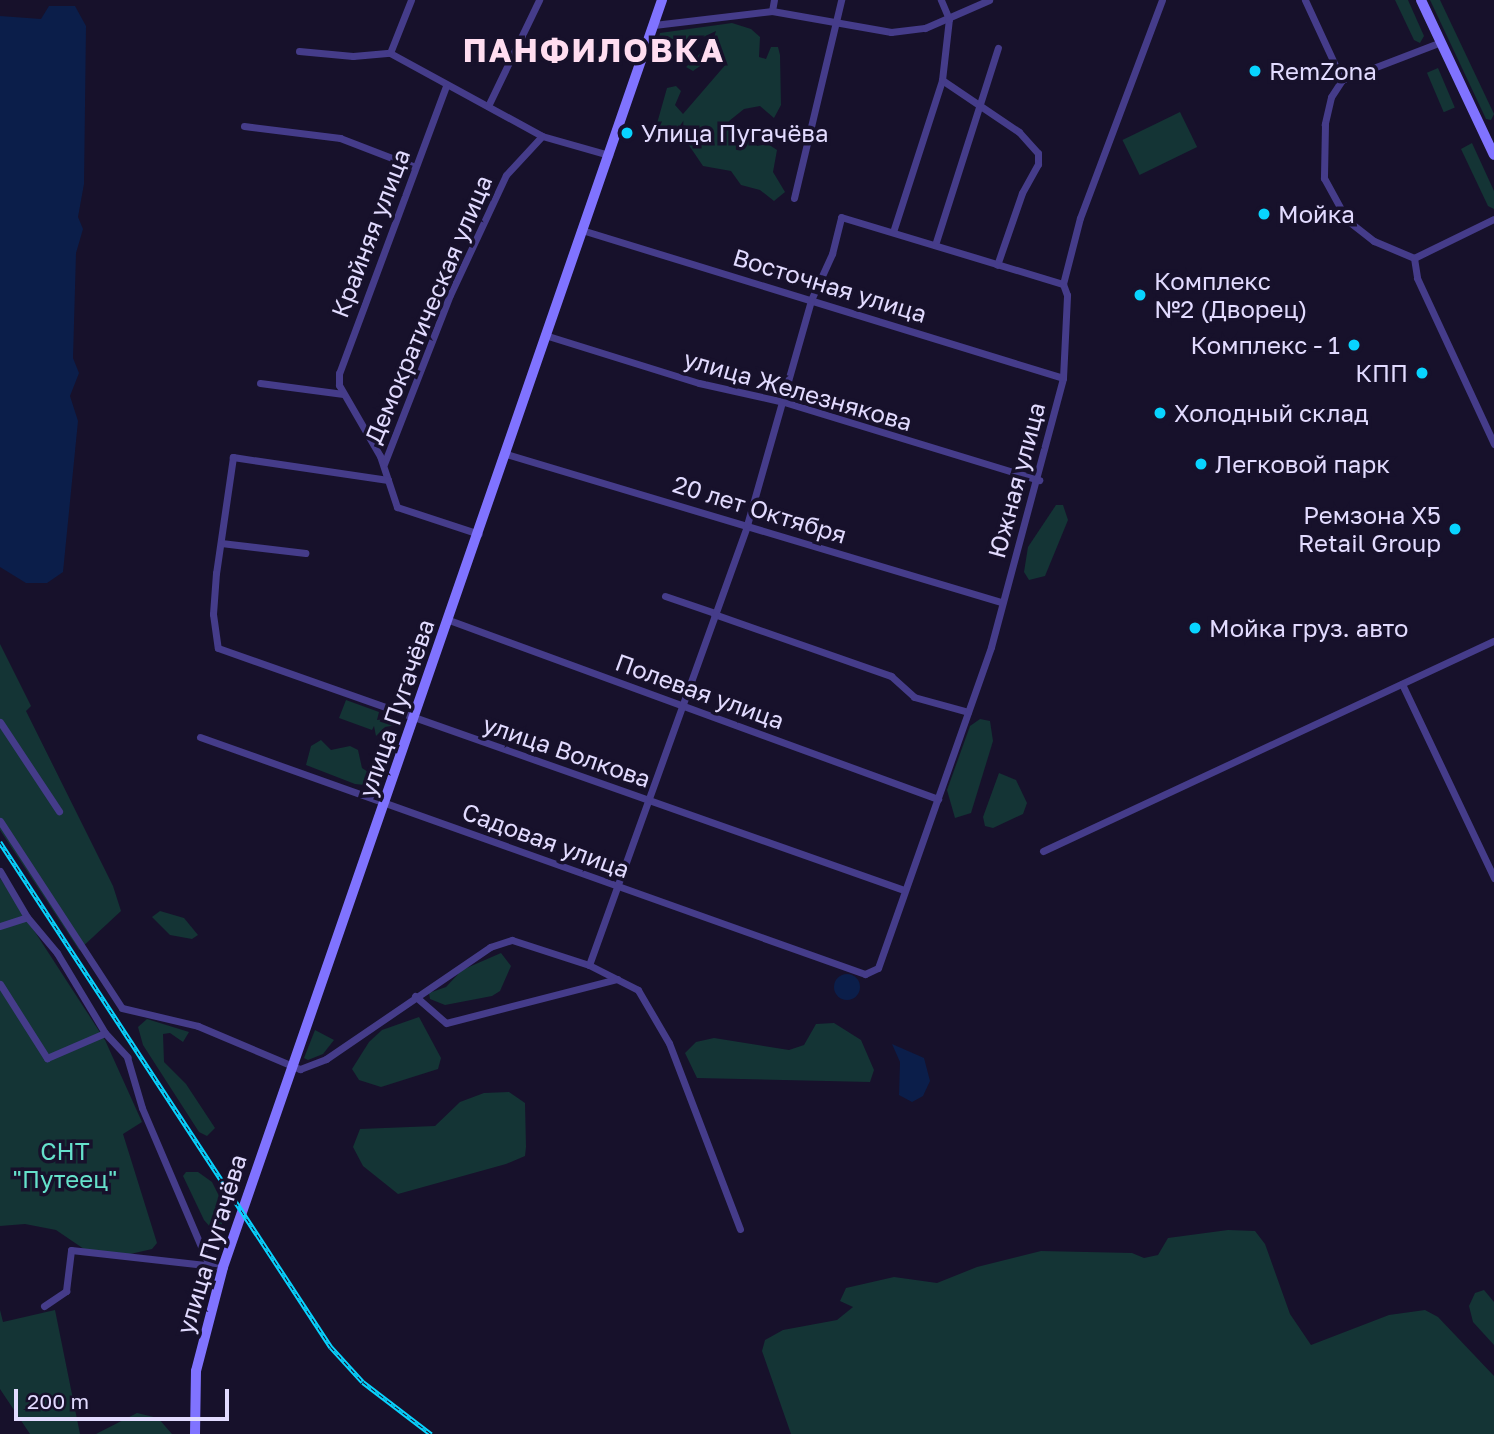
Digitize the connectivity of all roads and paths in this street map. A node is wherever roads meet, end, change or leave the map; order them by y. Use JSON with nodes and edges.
{"nodes":[{"id":1,"x":411,"y":0,"type":"edge"},
{"id":2,"x":540,"y":0,"type":"edge"},
{"id":3,"x":662,"y":0,"type":"edge"},
{"id":4,"x":774,"y":0,"type":"edge"},
{"id":5,"x":841,"y":0,"type":"edge"},
{"id":6,"x":941,"y":0,"type":"edge"},
{"id":7,"x":989,"y":0,"type":"edge"},
{"id":8,"x":1162,"y":0,"type":"edge"},
{"id":9,"x":1306,"y":0,"type":"edge"},
{"id":10,"x":1421,"y":0,"type":"edge"},
{"id":11,"x":772,"y":12,"type":"junction"},
{"id":12,"x":949,"y":19,"type":"junction"},
{"id":13,"x":837,"y":22,"type":"junction"},
{"id":14,"x":654,"y":25,"type":"junction"},
{"id":15,"x":1441,"y":42,"type":"junction"},
{"id":16,"x":998,"y":48,"type":"dead end"},
{"id":17,"x":299,"y":51,"type":"dead end"},
{"id":18,"x":390,"y":53,"type":"junction"},
{"id":19,"x":942,"y":79,"type":"junction"},
{"id":20,"x":1342,"y":80,"type":"junction"},
{"id":21,"x":446,"y":86,"type":"junction"},
{"id":22,"x":980,"y":105,"type":"junction"},
{"id":23,"x":488,"y":106,"type":"junction"},
{"id":24,"x":244,"y":126,"type":"dead end"},
{"id":25,"x":542,"y":136,"type":"junction"},
{"id":26,"x":609,"y":155,"type":"junction"},
{"id":27,"x":1494,"y":155,"type":"edge"},
{"id":28,"x":415,"y":167,"type":"junction"},
{"id":29,"x":794,"y":198,"type":"dead end"},
{"id":30,"x":1494,"y":219,"type":"edge"},
{"id":31,"x":585,"y":231,"type":"junction"},
{"id":32,"x":893,"y":232,"type":"junction"},
{"id":33,"x":935,"y":245,"type":"junction"},
{"id":34,"x":1414,"y":258,"type":"junction"},
{"id":35,"x":997,"y":265,"type":"junction"},
{"id":36,"x":1063,"y":284,"type":"junction"},
{"id":37,"x":811,"y":300,"type":"junction"},
{"id":38,"x":548,"y":336,"type":"junction"},
{"id":39,"x":1063,"y":378,"type":"junction"},
{"id":40,"x":260,"y":383,"type":"dead end"},
{"id":41,"x":343,"y":394,"type":"junction"},
{"id":42,"x":784,"y":402,"type":"junction"},
{"id":43,"x":1490,"y":425,"type":"edge"},
{"id":44,"x":1494,"y":444,"type":"edge"},
{"id":45,"x":506,"y":454,"type":"junction"},
{"id":46,"x":384,"y":468,"type":"junction"},
{"id":47,"x":388,"y":480,"type":"junction"},
{"id":48,"x":1039,"y":481,"type":"junction"},
{"id":49,"x":747,"y":525,"type":"junction"},
{"id":50,"x":479,"y":534,"type":"junction"},
{"id":51,"x":221,"y":543,"type":"junction"},
{"id":52,"x":305,"y":553,"type":"dead end"},
{"id":53,"x":665,"y":596,"type":"dead end"},
{"id":54,"x":1002,"y":602,"type":"junction"},
{"id":55,"x":715,"y":613,"type":"junction"},
{"id":56,"x":449,"y":620,"type":"junction"},
{"id":57,"x":1494,"y":641,"type":"edge"},
{"id":58,"x":1402,"y":684,"type":"junction"},
{"id":59,"x":681,"y":705,"type":"junction"},
{"id":60,"x":968,"y":712,"type":"junction"},
{"id":61,"x":416,"y":718,"type":"junction"},
{"id":62,"x":0,"y":722,"type":"edge"},
{"id":63,"x":200,"y":737,"type":"dead end"},
{"id":64,"x":647,"y":799,"type":"junction"},
{"id":65,"x":938,"y":799,"type":"junction"},
{"id":66,"x":387,"y":801,"type":"junction"},
{"id":67,"x":59,"y":811,"type":"dead end"},
{"id":68,"x":0,"y":821,"type":"edge"},
{"id":69,"x":1043,"y":850,"type":"dead end"},
{"id":70,"x":0,"y":872,"type":"edge"},
{"id":71,"x":1494,"y":877,"type":"edge"},
{"id":72,"x":618,"y":887,"type":"junction"},
{"id":73,"x":904,"y":891,"type":"junction"},
{"id":74,"x":27,"y":917,"type":"junction"},
{"id":75,"x":0,"y":926,"type":"edge"},
{"id":76,"x":589,"y":965,"type":"junction"},
{"id":77,"x":878,"y":968,"type":"joint"},
{"id":78,"x":617,"y":979,"type":"junction"},
{"id":79,"x":0,"y":984,"type":"edge"},
{"id":80,"x":415,"y":996,"type":"junction"},
{"id":81,"x":105,"y":1033,"type":"junction"},
{"id":82,"x":293,"y":1066,"type":"junction"},
{"id":83,"x":740,"y":1229,"type":"dead end"},
{"id":84,"x":209,"y":1265,"type":"junction"},
{"id":85,"x":223,"y":1267,"type":"junction"},
{"id":86,"x":44,"y":1306,"type":"dead end"},
{"id":87,"x":195,"y":1434,"type":"edge"}],
"edges":[{"from":1,"to":18,"type":"street"},
{"from":2,"to":23,"type":"street"},
{"from":3,"to":14,"type":"street","name":"улица Пугачёва"},
{"from":4,"to":11,"type":"street"},
{"from":5,"to":13,"type":"street"},
{"from":6,"to":12,"type":"street"},
{"from":7,"to":12,"type":"street"},
{"from":8,"to":36,"type":"street","name":"Южная улица"},
{"from":9,"to":20,"type":"street"},
{"from":10,"to":15,"type":"street"},
{"from":11,"to":13,"type":"street"},
{"from":11,"to":14,"type":"street"},
{"from":12,"to":13,"type":"street"},
{"from":12,"to":19,"type":"street"},
{"from":13,"to":29,"type":"street"},
{"from":14,"to":26,"type":"street","name":"улица Пугачёва"},
{"from":15,"to":20,"type":"street"},
{"from":15,"to":27,"type":"street"},
{"from":16,"to":22,"type":"street"},
{"from":17,"to":18,"type":"street"},
{"from":18,"to":21,"type":"street"},
{"from":19,"to":22,"type":"street"},
{"from":19,"to":32,"type":"street"},
{"from":20,"to":34,"type":"street"},
{"from":21,"to":23,"type":"street"},
{"from":21,"to":28,"type":"street","name":"Крайняя улица"},
{"from":22,"to":33,"type":"street"},
{"from":22,"to":35,"type":"street"},
{"from":23,"to":25,"type":"street"},
{"from":24,"to":28,"type":"street"},
{"from":25,"to":26,"type":"street"},
{"from":25,"to":46,"type":"street","name":"Демократическая улица"},
{"from":26,"to":31,"type":"street","name":"улица Пугачёва"},
{"from":28,"to":41,"type":"street","name":"Крайняя улица"},
{"from":30,"to":34,"type":"street"},
{"from":31,"to":37,"type":"street","name":"Восточная улица"},
{"from":31,"to":38,"type":"street","name":"улица Пугачёва"},
{"from":32,"to":33,"type":"street"},
{"from":32,"to":37,"type":"street"},
{"from":33,"to":35,"type":"street"},
{"from":34,"to":43,"type":"street"},
{"from":35,"to":36,"type":"street"},
{"from":36,"to":39,"type":"street","name":"Южная улица"},
{"from":37,"to":39,"type":"street","name":"Восточная улица"},
{"from":37,"to":42,"type":"street"},
{"from":38,"to":42,"type":"street","name":"улица Железнякова"},
{"from":38,"to":45,"type":"street","name":"улица Пугачёва"},
{"from":39,"to":48,"type":"street","name":"Южная улица"},
{"from":40,"to":41,"type":"street"},
{"from":41,"to":46,"type":"street"},
{"from":42,"to":48,"type":"street","name":"улица Железнякова"},
{"from":42,"to":49,"type":"street"},
{"from":43,"to":44,"type":"street"},
{"from":45,"to":49,"type":"street","name":"20 лет Октября"},
{"from":45,"to":50,"type":"street","name":"улица Пугачёва"},
{"from":46,"to":47,"type":"street"},
{"from":47,"to":50,"type":"street"},
{"from":47,"to":51,"type":"street"},
{"from":48,"to":54,"type":"street","name":"Южная улица"},
{"from":49,"to":54,"type":"street","name":"20 лет Октября"},
{"from":49,"to":55,"type":"street"},
{"from":50,"to":56,"type":"street","name":"улица Пугачёва"},
{"from":51,"to":52,"type":"street"},
{"from":51,"to":61,"type":"street","name":"улица Волкова"},
{"from":53,"to":55,"type":"street"},
{"from":54,"to":60,"type":"street","name":"Южная улица"},
{"from":55,"to":59,"type":"street"},
{"from":55,"to":60,"type":"street"},
{"from":56,"to":59,"type":"street","name":"Полевая улица"},
{"from":56,"to":61,"type":"street","name":"улица Пугачёва"},
{"from":57,"to":58,"type":"street"},
{"from":58,"to":69,"type":"street"},
{"from":58,"to":71,"type":"street"},
{"from":59,"to":64,"type":"street"},
{"from":59,"to":65,"type":"street","name":"Полевая улица"},
{"from":60,"to":65,"type":"street","name":"Южная улица"},
{"from":61,"to":64,"type":"street","name":"улица Волкова"},
{"from":61,"to":66,"type":"street","name":"улица Пугачёва"},
{"from":62,"to":67,"type":"street"},
{"from":63,"to":66,"type":"street","name":"Садовая улица"},
{"from":64,"to":72,"type":"street"},
{"from":64,"to":73,"type":"street","name":"улица Волкова"},
{"from":65,"to":73,"type":"street","name":"Южная улица"},
{"from":66,"to":72,"type":"street","name":"Садовая улица"},
{"from":66,"to":82,"type":"street","name":"улица Пугачёва"},
{"from":68,"to":82,"type":"street"},
{"from":70,"to":74,"type":"street"},
{"from":72,"to":76,"type":"street"},
{"from":72,"to":77,"type":"street","name":"Садовая улица"},
{"from":73,"to":77,"type":"street","name":"Южная улица"},
{"from":74,"to":75,"type":"street"},
{"from":74,"to":81,"type":"street"},
{"from":76,"to":78,"type":"street"},
{"from":76,"to":80,"type":"street"},
{"from":78,"to":80,"type":"street"},
{"from":78,"to":83,"type":"street"},
{"from":79,"to":81,"type":"street"},
{"from":80,"to":82,"type":"street"},
{"from":81,"to":84,"type":"street"},
{"from":82,"to":85,"type":"street","name":"улица Пугачёва"},
{"from":84,"to":85,"type":"street"},
{"from":84,"to":86,"type":"street"},
{"from":85,"to":87,"type":"street","name":"улица Пугачёва"}]}
